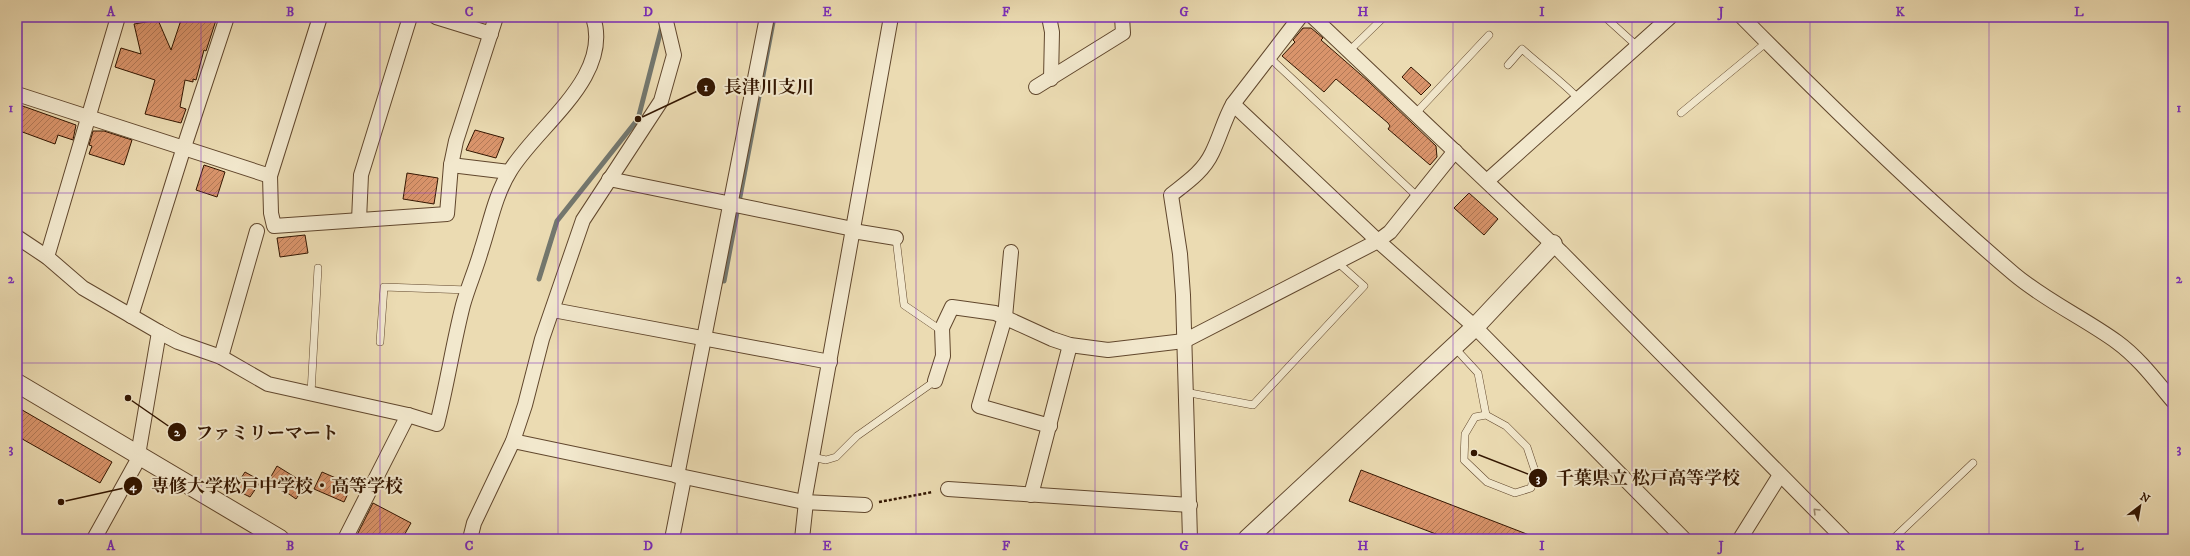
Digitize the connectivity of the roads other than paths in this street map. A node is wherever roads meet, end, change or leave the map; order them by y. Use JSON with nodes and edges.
{"nodes":[{"id":1,"x":118,"y":17,"type":"edge"},
{"id":2,"x":227,"y":17,"type":"edge"},
{"id":3,"x":320,"y":17,"type":"edge"},
{"id":4,"x":410,"y":17,"type":"edge"},
{"id":5,"x":436,"y":17,"type":"edge"},
{"id":6,"x":496,"y":17,"type":"edge"},
{"id":7,"x":592,"y":17,"type":"edge"},
{"id":8,"x":665,"y":17,"type":"edge"},
{"id":9,"x":767,"y":17,"type":"edge"},
{"id":10,"x":890,"y":17,"type":"edge"},
{"id":11,"x":1049,"y":17,"type":"edge"},
{"id":12,"x":1122,"y":17,"type":"edge"},
{"id":13,"x":1300,"y":17,"type":"edge"},
{"id":14,"x":1313,"y":17,"type":"edge"},
{"id":15,"x":1384,"y":17,"type":"edge"},
{"id":16,"x":1605,"y":17,"type":"edge"},
{"id":17,"x":1670,"y":17,"type":"edge"},
{"id":18,"x":1742,"y":17,"type":"edge"},
{"id":19,"x":491,"y":34,"type":"junction"},
{"id":20,"x":1489,"y":34,"type":"dead end"},
{"id":21,"x":1767,"y":42,"type":"junction"},
{"id":22,"x":1637,"y":46,"type":"junction"},
{"id":23,"x":1349,"y":51,"type":"junction"},
{"id":24,"x":1270,"y":58,"type":"junction"},
{"id":25,"x":1508,"y":65,"type":"dead end"},
{"id":26,"x":1050,"y":79,"type":"junction"},
{"id":27,"x":1036,"y":87,"type":"dead end"},
{"id":28,"x":17,"y":94,"type":"edge"},
{"id":29,"x":1578,"y":98,"type":"junction"},
{"id":30,"x":1233,"y":104,"type":"junction"},
{"id":31,"x":1415,"y":114,"type":"junction"},
{"id":32,"x":1681,"y":114,"type":"dead end"},
{"id":33,"x":89,"y":117,"type":"junction"},
{"id":34,"x":184,"y":147,"type":"junction"},
{"id":35,"x":1455,"y":151,"type":"junction"},
{"id":36,"x":451,"y":165,"type":"junction"},
{"id":37,"x":509,"y":172,"type":"junction"},
{"id":38,"x":270,"y":176,"type":"junction"},
{"id":39,"x":609,"y":179,"type":"junction"},
{"id":40,"x":1487,"y":181,"type":"junction"},
{"id":41,"x":1419,"y":198,"type":"junction"},
{"id":42,"x":729,"y":204,"type":"junction"},
{"id":43,"x":359,"y":220,"type":"junction"},
{"id":44,"x":853,"y":230,"type":"junction"},
{"id":45,"x":257,"y":231,"type":"dead end"},
{"id":46,"x":17,"y":237,"type":"edge"},
{"id":47,"x":896,"y":238,"type":"joint"},
{"id":48,"x":1378,"y":241,"type":"junction"},
{"id":49,"x":1553,"y":244,"type":"junction"},
{"id":50,"x":1011,"y":252,"type":"dead end"},
{"id":51,"x":46,"y":257,"type":"junction"},
{"id":52,"x":1337,"y":262,"type":"junction"},
{"id":53,"x":318,"y":268,"type":"dead end"},
{"id":54,"x":468,"y":290,"type":"junction"},
{"id":55,"x":553,"y":310,"type":"junction"},
{"id":56,"x":131,"y":316,"type":"junction"},
{"id":57,"x":1005,"y":318,"type":"junction"},
{"id":58,"x":1475,"y":327,"type":"junction"},
{"id":59,"x":159,"y":332,"type":"junction"},
{"id":60,"x":942,"y":332,"type":"junction"},
{"id":61,"x":704,"y":338,"type":"junction"},
{"id":62,"x":1184,"y":341,"type":"junction"},
{"id":63,"x":380,"y":342,"type":"dead end"},
{"id":64,"x":1070,"y":345,"type":"junction"},
{"id":65,"x":1454,"y":347,"type":"junction"},
{"id":66,"x":221,"y":357,"type":"junction"},
{"id":67,"x":830,"y":362,"type":"junction"},
{"id":68,"x":935,"y":381,"type":"joint"},
{"id":69,"x":17,"y":383,"type":"edge"},
{"id":70,"x":1185,"y":392,"type":"junction"},
{"id":71,"x":310,"y":393,"type":"junction"},
{"id":72,"x":2173,"y":401,"type":"edge"},
{"id":73,"x":1486,"y":414,"type":"junction"},
{"id":74,"x":408,"y":415,"type":"junction"},
{"id":75,"x":1050,"y":426,"type":"junction"},
{"id":76,"x":513,"y":441,"type":"junction"},
{"id":77,"x":139,"y":456,"type":"junction"},
{"id":78,"x":812,"y":457,"type":"junction"},
{"id":79,"x":1973,"y":463,"type":"dead end"},
{"id":80,"x":1780,"y":475,"type":"junction"},
{"id":81,"x":680,"y":477,"type":"junction"},
{"id":82,"x":948,"y":489,"type":"road end"},
{"id":83,"x":1031,"y":495,"type":"junction"},
{"id":84,"x":805,"y":502,"type":"junction"},
{"id":85,"x":865,"y":505,"type":"road end"},
{"id":86,"x":1190,"y":505,"type":"junction"},
{"id":87,"x":94,"y":539,"type":"edge"},
{"id":88,"x":280,"y":539,"type":"edge"},
{"id":89,"x":345,"y":539,"type":"edge"},
{"id":90,"x":470,"y":539,"type":"edge"},
{"id":91,"x":672,"y":539,"type":"edge"},
{"id":92,"x":802,"y":539,"type":"edge"},
{"id":93,"x":1190,"y":539,"type":"edge"},
{"id":94,"x":1247,"y":539,"type":"edge"},
{"id":95,"x":1684,"y":539,"type":"edge"},
{"id":96,"x":1740,"y":539,"type":"edge"},
{"id":97,"x":1844,"y":539,"type":"edge"},
{"id":98,"x":1893,"y":539,"type":"edge"}],
"edges":[{"from":1,"to":33,"type":"street"},
{"from":2,"to":34,"type":"street"},
{"from":3,"to":38,"type":"street"},
{"from":4,"to":43,"type":"street"},
{"from":5,"to":19,"type":"street"},
{"from":6,"to":19,"type":"street"},
{"from":7,"to":37,"type":"street"},
{"from":8,"to":39,"type":"street"},
{"from":9,"to":42,"type":"street"},
{"from":10,"to":44,"type":"street"},
{"from":11,"to":26,"type":"street"},
{"from":12,"to":26,"type":"street"},
{"from":13,"to":24,"type":"street"},
{"from":14,"to":23,"type":"street"},
{"from":15,"to":23,"type":"lane"},
{"from":16,"to":22,"type":"lane"},
{"from":17,"to":22,"type":"street"},
{"from":18,"to":21,"type":"street"},
{"from":19,"to":36,"type":"street"},
{"from":20,"to":31,"type":"lane"},
{"from":21,"to":32,"type":"lane"},
{"from":21,"to":72,"type":"street"},
{"from":22,"to":29,"type":"street"},
{"from":23,"to":31,"type":"street"},
{"from":24,"to":30,"type":"street"},
{"from":24,"to":41,"type":"lane"},
{"from":25,"to":29,"type":"lane"},
{"from":26,"to":27,"type":"street"},
{"from":28,"to":33,"type":"street"},
{"from":29,"to":40,"type":"street"},
{"from":30,"to":48,"type":"street"},
{"from":30,"to":62,"type":"street"},
{"from":31,"to":35,"type":"street"},
{"from":33,"to":34,"type":"street"},
{"from":33,"to":51,"type":"street"},
{"from":34,"to":38,"type":"street"},
{"from":34,"to":56,"type":"street"},
{"from":35,"to":40,"type":"street"},
{"from":35,"to":41,"type":"street"},
{"from":36,"to":37,"type":"street"},
{"from":36,"to":43,"type":"street"},
{"from":37,"to":54,"type":"street"},
{"from":38,"to":43,"type":"street"},
{"from":39,"to":42,"type":"street"},
{"from":39,"to":55,"type":"street"},
{"from":40,"to":49,"type":"street"},
{"from":41,"to":48,"type":"street"},
{"from":42,"to":44,"type":"street"},
{"from":42,"to":61,"type":"street"},
{"from":44,"to":47,"type":"street"},
{"from":44,"to":67,"type":"street"},
{"from":45,"to":66,"type":"street"},
{"from":46,"to":51,"type":"street"},
{"from":47,"to":60,"type":"lane"},
{"from":48,"to":52,"type":"street"},
{"from":48,"to":58,"type":"street"},
{"from":49,"to":58,"type":"street"},
{"from":49,"to":80,"type":"street"},
{"from":50,"to":57,"type":"street"},
{"from":51,"to":56,"type":"street"},
{"from":52,"to":62,"type":"street"},
{"from":52,"to":70,"type":"lane"},
{"from":53,"to":71,"type":"lane"},
{"from":54,"to":63,"type":"lane"},
{"from":54,"to":74,"type":"street"},
{"from":55,"to":61,"type":"street"},
{"from":55,"to":76,"type":"street"},
{"from":56,"to":59,"type":"street"},
{"from":57,"to":60,"type":"street"},
{"from":57,"to":64,"type":"street"},
{"from":57,"to":75,"type":"street"},
{"from":58,"to":65,"type":"street"},
{"from":58,"to":95,"type":"street"},
{"from":59,"to":66,"type":"street"},
{"from":59,"to":77,"type":"street"},
{"from":60,"to":68,"type":"street"},
{"from":61,"to":67,"type":"street"},
{"from":61,"to":81,"type":"street"},
{"from":62,"to":64,"type":"street"},
{"from":62,"to":70,"type":"street"},
{"from":64,"to":75,"type":"street"},
{"from":65,"to":73,"type":"lane"},
{"from":65,"to":94,"type":"street"},
{"from":66,"to":71,"type":"street"},
{"from":67,"to":78,"type":"street"},
{"from":68,"to":78,"type":"lane"},
{"from":69,"to":77,"type":"street"},
{"from":70,"to":86,"type":"street"},
{"from":71,"to":74,"type":"street"},
{"from":73,"to":73,"type":"lane"},
{"from":74,"to":89,"type":"street"},
{"from":75,"to":83,"type":"street"},
{"from":76,"to":81,"type":"street"},
{"from":76,"to":90,"type":"street"},
{"from":77,"to":87,"type":"street"},
{"from":77,"to":88,"type":"street"},
{"from":78,"to":84,"type":"street"},
{"from":79,"to":98,"type":"lane"},
{"from":80,"to":96,"type":"street"},
{"from":97,"to":80,"type":"street","one_way":true},
{"from":81,"to":84,"type":"street"},
{"from":81,"to":91,"type":"street"},
{"from":82,"to":83,"type":"street"},
{"from":83,"to":86,"type":"street"},
{"from":84,"to":85,"type":"street"},
{"from":84,"to":92,"type":"street"},
{"from":86,"to":93,"type":"street"}]}
